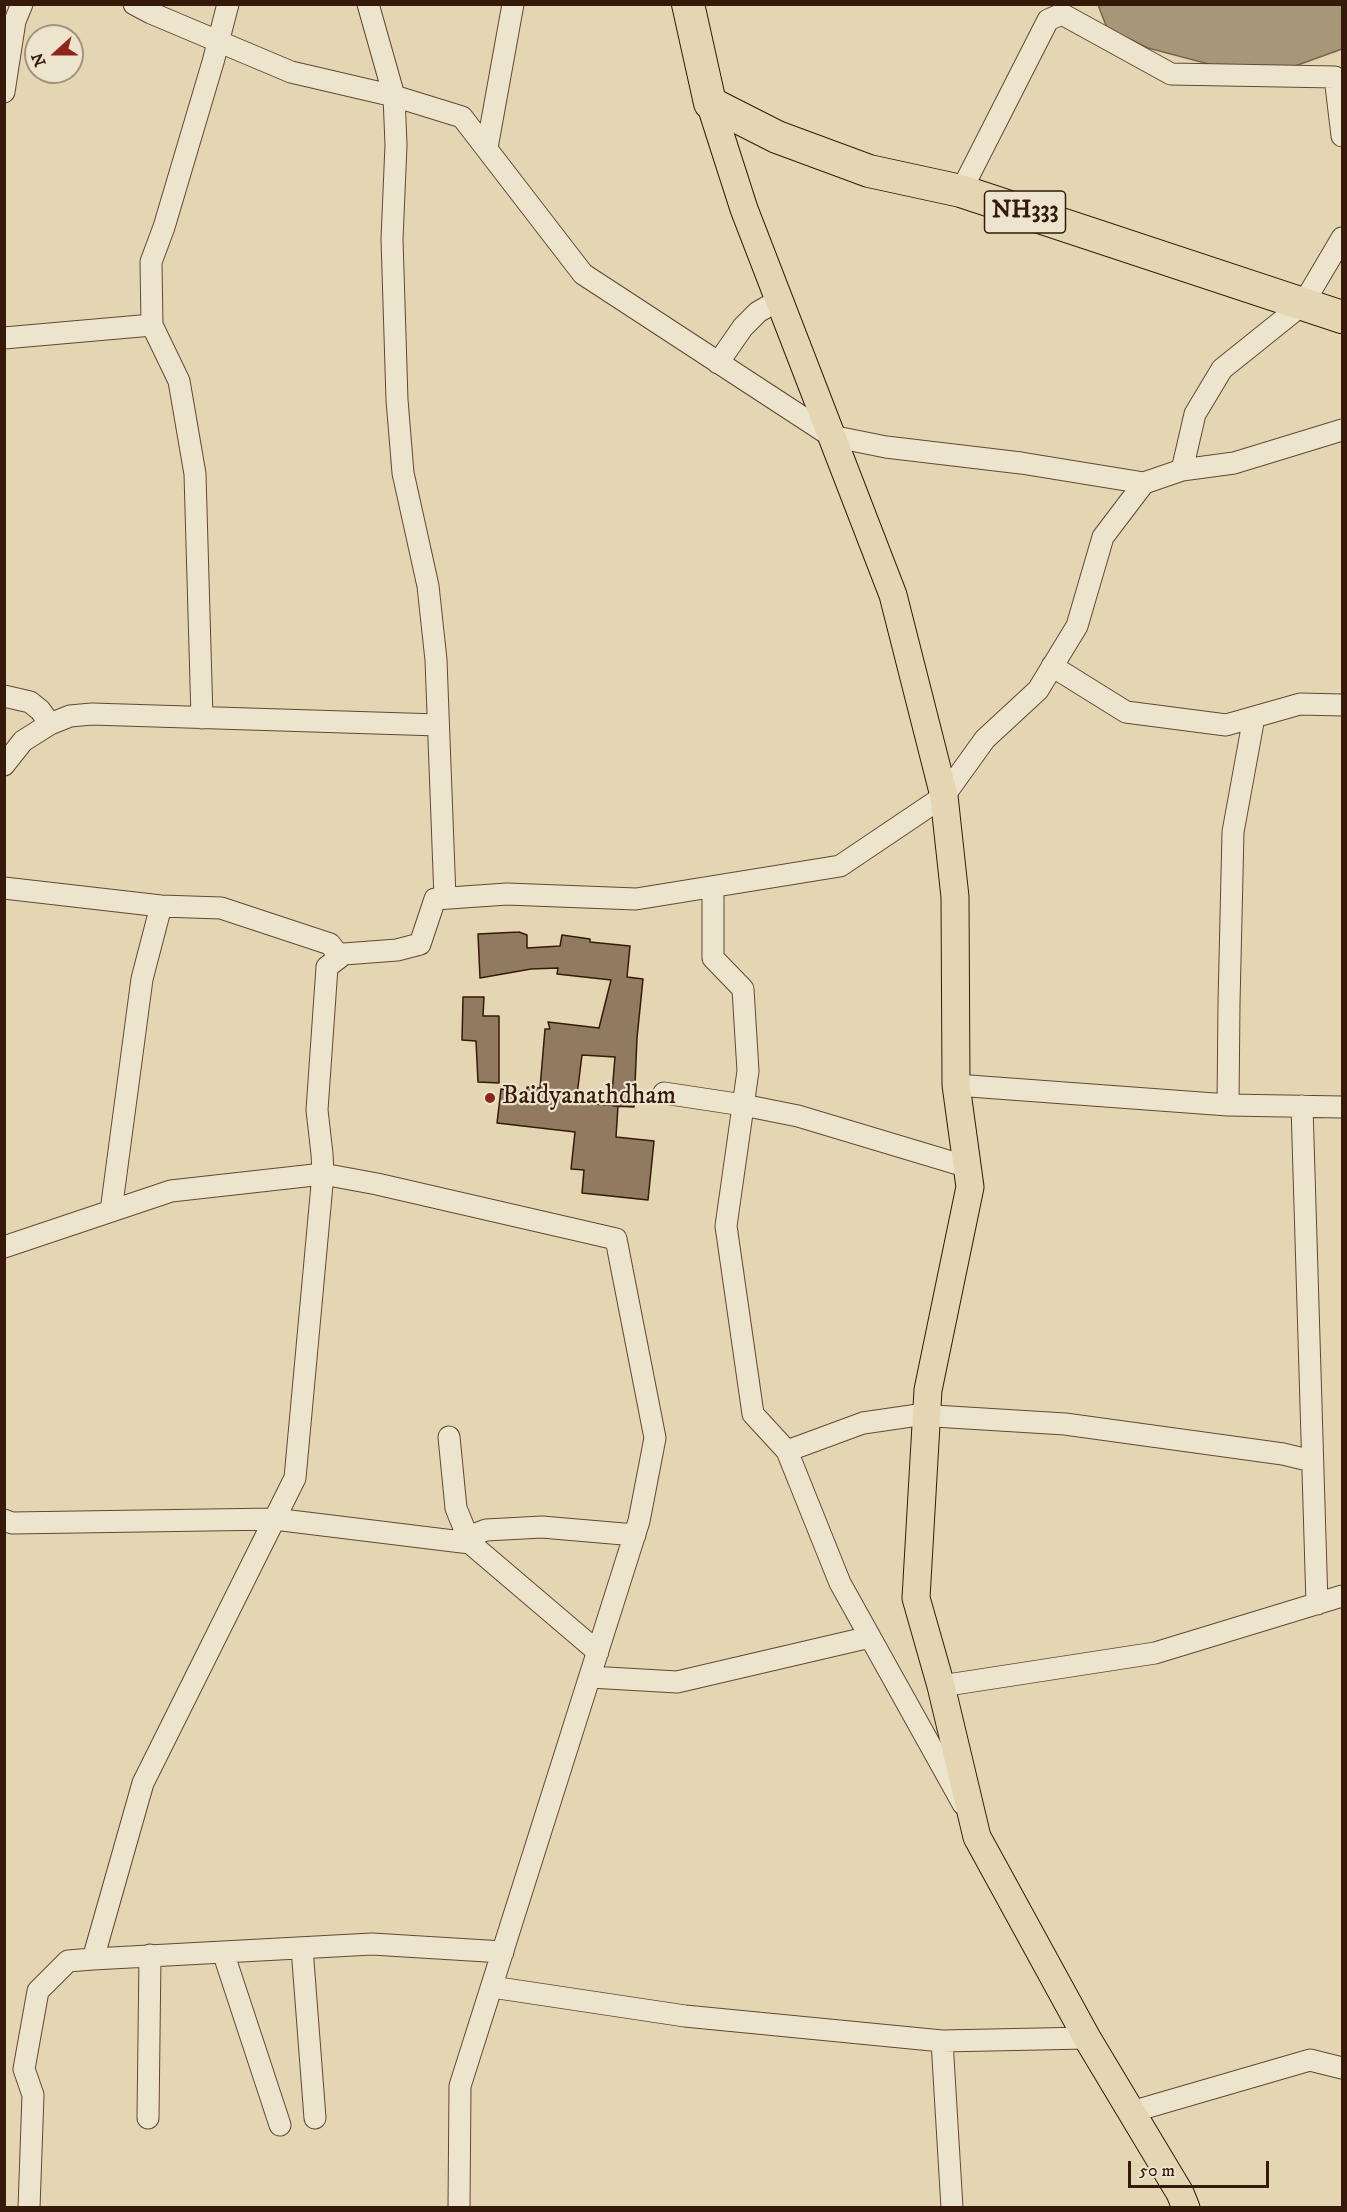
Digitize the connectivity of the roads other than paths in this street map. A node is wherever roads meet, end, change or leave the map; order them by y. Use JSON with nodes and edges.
{"nodes":[{"id":1,"x":22,"y":4,"type":"edge"},
{"id":2,"x":134,"y":4,"type":"edge"},
{"id":3,"x":228,"y":4,"type":"edge"},
{"id":4,"x":368,"y":4,"type":"edge"},
{"id":5,"x":513,"y":4,"type":"edge"},
{"id":6,"x":688,"y":4,"type":"edge"},
{"id":7,"x":1079,"y":14,"type":"edge"},
{"id":8,"x":219,"y":42,"type":"junction"},
{"id":9,"x":1339,"y":75,"type":"edge"},
{"id":10,"x":4,"y":92,"type":"edge"},
{"id":11,"x":394,"y":96,"type":"junction"},
{"id":12,"x":710,"y":103,"type":"junction"},
{"id":13,"x":1342,"y":136,"type":"edge"},
{"id":14,"x":487,"y":148,"type":"junction"},
{"id":15,"x":961,"y":191,"type":"junction"},
{"id":16,"x":1342,"y":238,"type":"edge"},
{"id":17,"x":779,"y":300,"type":"junction"},
{"id":18,"x":1303,"y":304,"type":"junction"},
{"id":19,"x":1342,"y":317,"type":"edge"},
{"id":20,"x":152,"y":325,"type":"junction"},
{"id":21,"x":4,"y":338,"type":"edge"},
{"id":22,"x":718,"y":363,"type":"junction"},
{"id":23,"x":1342,"y":430,"type":"edge"},
{"id":24,"x":831,"y":436,"type":"junction"},
{"id":25,"x":1182,"y":470,"type":"junction"},
{"id":26,"x":1144,"y":483,"type":"junction"},
{"id":27,"x":1052,"y":666,"type":"junction"},
{"id":28,"x":4,"y":696,"type":"edge"},
{"id":29,"x":1342,"y":705,"type":"edge"},
{"id":30,"x":1254,"y":717,"type":"junction"},
{"id":31,"x":202,"y":718,"type":"junction"},
{"id":32,"x":50,"y":724,"type":"junction"},
{"id":33,"x":438,"y":725,"type":"junction"},
{"id":34,"x":4,"y":765,"type":"edge"},
{"id":35,"x":944,"y":796,"type":"junction"},
{"id":36,"x":713,"y":887,"type":"junction"},
{"id":37,"x":4,"y":888,"type":"edge"},
{"id":38,"x":445,"y":898,"type":"junction"},
{"id":39,"x":161,"y":906,"type":"junction"},
{"id":40,"x":340,"y":957,"type":"junction"},
{"id":41,"x":956,"y":1085,"type":"junction"},
{"id":42,"x":664,"y":1093,"type":"dead end"},
{"id":43,"x":743,"y":1105,"type":"junction"},
{"id":44,"x":1228,"y":1105,"type":"junction"},
{"id":45,"x":1302,"y":1106,"type":"junction"},
{"id":46,"x":1342,"y":1107,"type":"edge"},
{"id":47,"x":968,"y":1167,"type":"junction"},
{"id":48,"x":323,"y":1174,"type":"junction"},
{"id":49,"x":111,"y":1211,"type":"junction"},
{"id":50,"x":4,"y":1247,"type":"edge"},
{"id":51,"x":927,"y":1417,"type":"junction"},
{"id":52,"x":449,"y":1437,"type":"dead end"},
{"id":53,"x":787,"y":1451,"type":"junction"},
{"id":54,"x":1312,"y":1461,"type":"junction"},
{"id":55,"x":274,"y":1519,"type":"junction"},
{"id":56,"x":4,"y":1520,"type":"edge"},
{"id":57,"x":635,"y":1535,"type":"junction"},
{"id":58,"x":470,"y":1543,"type":"junction"},
{"id":59,"x":1342,"y":1596,"type":"edge"},
{"id":60,"x":1317,"y":1604,"type":"junction"},
{"id":61,"x":870,"y":1637,"type":"junction"},
{"id":62,"x":598,"y":1652,"type":"junction"},
{"id":63,"x":590,"y":1677,"type":"junction"},
{"id":64,"x":941,"y":1686,"type":"junction"},
{"id":65,"x":972,"y":1820,"type":"junction"},
{"id":66,"x":302,"y":1948,"type":"junction"},
{"id":67,"x":223,"y":1952,"type":"junction"},
{"id":68,"x":503,"y":1952,"type":"junction"},
{"id":69,"x":150,"y":1956,"type":"junction"},
{"id":70,"x":93,"y":1959,"type":"junction"},
{"id":71,"x":492,"y":1987,"type":"junction"},
{"id":72,"x":1087,"y":2038,"type":"junction"},
{"id":73,"x":942,"y":2041,"type":"junction"},
{"id":74,"x":1342,"y":2068,"type":"edge"},
{"id":75,"x":1131,"y":2112,"type":"junction"},
{"id":76,"x":148,"y":2118,"type":"dead end"},
{"id":77,"x":315,"y":2118,"type":"dead end"},
{"id":78,"x":280,"y":2125,"type":"dead end"},
{"id":79,"x":29,"y":2208,"type":"edge"},
{"id":80,"x":459,"y":2208,"type":"edge"},
{"id":81,"x":952,"y":2208,"type":"edge"},
{"id":82,"x":1186,"y":2208,"type":"edge"}],
"edges":[{"from":1,"to":10,"type":"street"},
{"from":2,"to":8,"type":"street"},
{"from":3,"to":8,"type":"street"},
{"from":4,"to":11,"type":"street"},
{"from":5,"to":14,"type":"street"},
{"from":6,"to":12,"type":"highway"},
{"from":7,"to":9,"type":"street"},
{"from":7,"to":15,"type":"street"},
{"from":8,"to":11,"type":"street"},
{"from":8,"to":20,"type":"street"},
{"from":9,"to":13,"type":"street"},
{"from":11,"to":14,"type":"street"},
{"from":11,"to":33,"type":"street"},
{"from":12,"to":15,"type":"highway","number":"NH333"},
{"from":12,"to":17,"type":"main road"},
{"from":14,"to":22,"type":"street"},
{"from":15,"to":18,"type":"highway","number":"NH333"},
{"from":16,"to":18,"type":"street"},
{"from":17,"to":22,"type":"street"},
{"from":17,"to":24,"type":"main road"},
{"from":18,"to":19,"type":"highway","number":"NH333"},
{"from":18,"to":25,"type":"street"},
{"from":20,"to":21,"type":"street"},
{"from":20,"to":31,"type":"street"},
{"from":22,"to":24,"type":"street"},
{"from":23,"to":25,"type":"street"},
{"from":24,"to":26,"type":"street"},
{"from":24,"to":35,"type":"main road"},
{"from":25,"to":26,"type":"street"},
{"from":26,"to":27,"type":"street"},
{"from":27,"to":30,"type":"street"},
{"from":27,"to":35,"type":"street"},
{"from":28,"to":32,"type":"street"},
{"from":29,"to":30,"type":"street"},
{"from":30,"to":44,"type":"street"},
{"from":31,"to":32,"type":"street"},
{"from":31,"to":33,"type":"street"},
{"from":32,"to":34,"type":"street"},
{"from":33,"to":38,"type":"street"},
{"from":35,"to":36,"type":"street"},
{"from":35,"to":41,"type":"main road"},
{"from":36,"to":38,"type":"street"},
{"from":36,"to":43,"type":"street"},
{"from":37,"to":39,"type":"street"},
{"from":38,"to":40,"type":"street"},
{"from":39,"to":40,"type":"street"},
{"from":39,"to":49,"type":"street"},
{"from":40,"to":48,"type":"street"},
{"from":41,"to":44,"type":"street"},
{"from":41,"to":47,"type":"main road"},
{"from":42,"to":43,"type":"street"},
{"from":43,"to":47,"type":"street"},
{"from":43,"to":53,"type":"street"},
{"from":44,"to":45,"type":"street"},
{"from":45,"to":46,"type":"street"},
{"from":45,"to":54,"type":"street"},
{"from":47,"to":51,"type":"main road"},
{"from":48,"to":49,"type":"street"},
{"from":48,"to":55,"type":"street"},
{"from":48,"to":57,"type":"street"},
{"from":49,"to":50,"type":"street"},
{"from":51,"to":53,"type":"street"},
{"from":51,"to":54,"type":"street"},
{"from":51,"to":64,"type":"main road"},
{"from":52,"to":58,"type":"street"},
{"from":53,"to":61,"type":"street"},
{"from":54,"to":60,"type":"street"},
{"from":55,"to":56,"type":"street"},
{"from":55,"to":58,"type":"street"},
{"from":55,"to":70,"type":"street"},
{"from":57,"to":58,"type":"street"},
{"from":57,"to":62,"type":"street"},
{"from":58,"to":62,"type":"street"},
{"from":59,"to":60,"type":"street"},
{"from":60,"to":64,"type":"street"},
{"from":61,"to":63,"type":"street"},
{"from":61,"to":65,"type":"street"},
{"from":62,"to":63,"type":"street"},
{"from":63,"to":68,"type":"street"},
{"from":64,"to":65,"type":"main road"},
{"from":65,"to":72,"type":"main road"},
{"from":66,"to":67,"type":"street"},
{"from":66,"to":68,"type":"street"},
{"from":66,"to":77,"type":"street"},
{"from":67,"to":69,"type":"street"},
{"from":67,"to":78,"type":"street"},
{"from":68,"to":71,"type":"street"},
{"from":69,"to":70,"type":"street"},
{"from":69,"to":76,"type":"street"},
{"from":70,"to":79,"type":"street"},
{"from":71,"to":73,"type":"street"},
{"from":71,"to":80,"type":"street"},
{"from":72,"to":73,"type":"street"},
{"from":72,"to":75,"type":"main road"},
{"from":73,"to":81,"type":"street"},
{"from":74,"to":75,"type":"street"},
{"from":75,"to":82,"type":"main road"}]}
